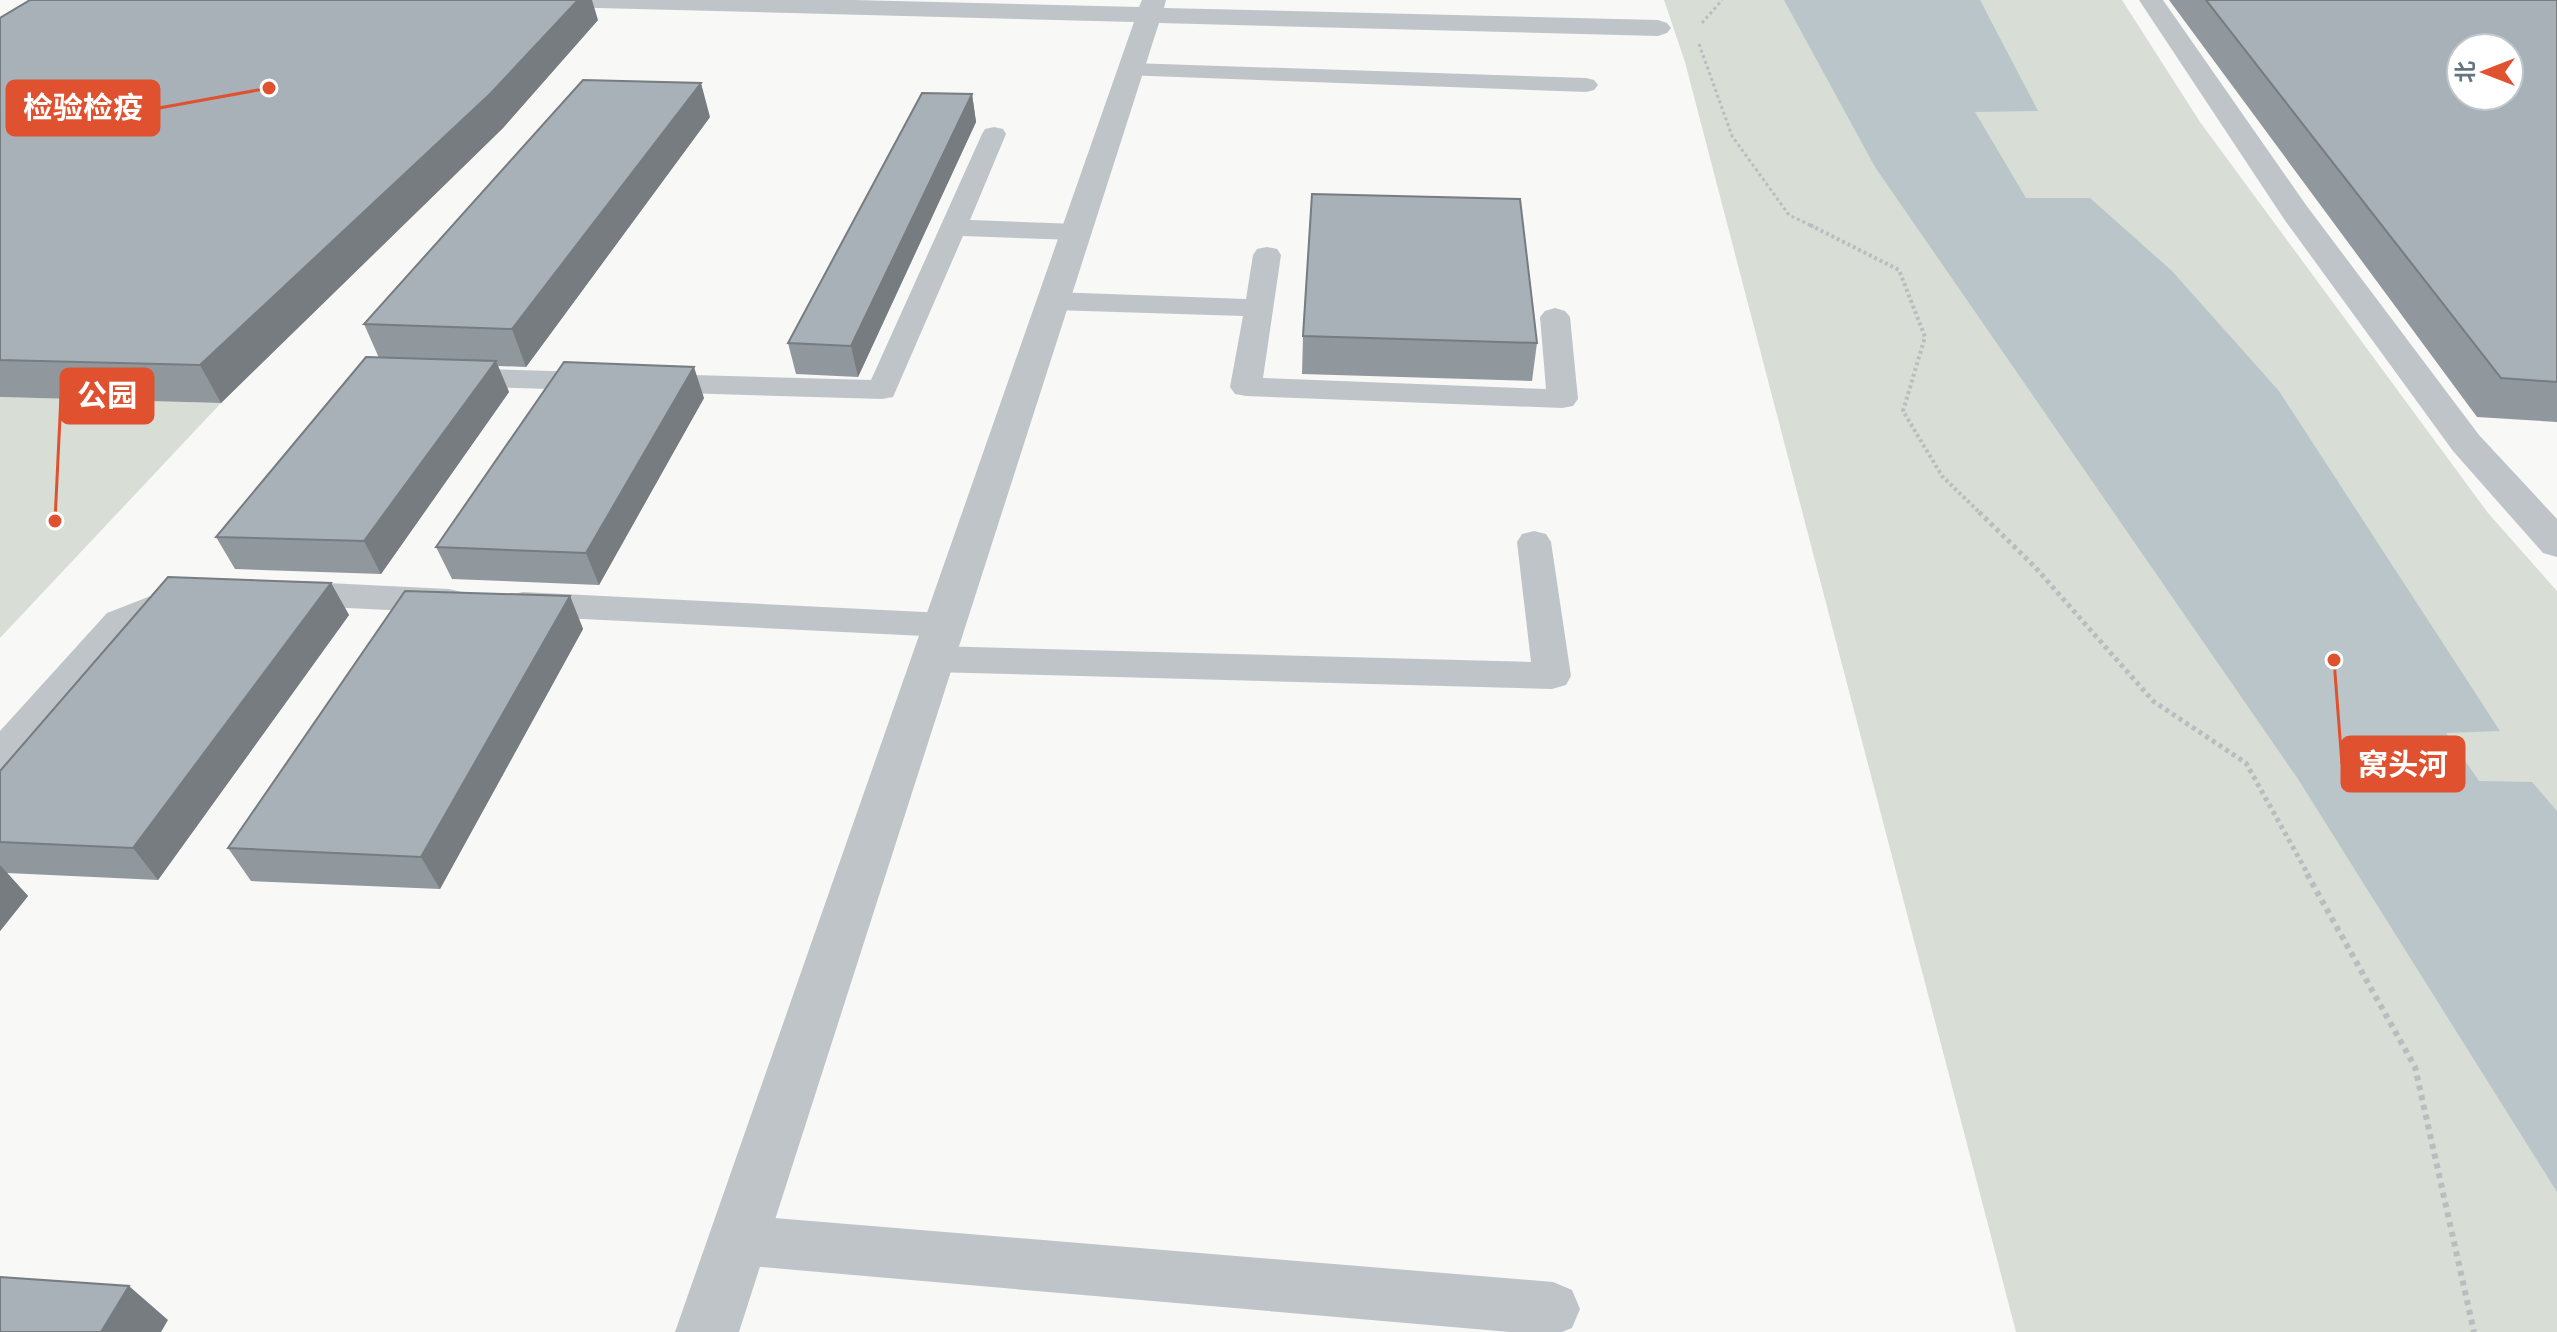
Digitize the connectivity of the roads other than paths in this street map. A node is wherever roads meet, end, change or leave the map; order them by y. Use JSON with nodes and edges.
{"nodes":[{"id":1,"x":559,"y":0,"type":"edge"},
{"id":2,"x":2151,"y":0,"type":"edge"},
{"id":3,"x":1152,"y":7,"type":"edge"},
{"id":4,"x":1658,"y":28,"type":"dead end"},
{"id":5,"x":1131,"y":70,"type":"junction"},
{"id":6,"x":1586,"y":85,"type":"dead end"},
{"id":7,"x":994,"y":134,"type":"dead end"},
{"id":8,"x":953,"y":227,"type":"junction"},
{"id":9,"x":1076,"y":232,"type":"junction"},
{"id":10,"x":1267,"y":255,"type":"dead end"},
{"id":11,"x":1053,"y":301,"type":"junction"},
{"id":12,"x":1256,"y":308,"type":"junction"},
{"id":13,"x":1555,"y":317,"type":"dead end"},
{"id":14,"x":416,"y":376,"type":"edge"},
{"id":15,"x":1534,"y":542,"type":"dead end"},
{"id":16,"x":2557,"y":544,"type":"edge"},
{"id":17,"x":938,"y":642,"type":"junction"},
{"id":18,"x":0,"y":757,"type":"edge"},
{"id":19,"x":738,"y":1240,"type":"junction"},
{"id":20,"x":1553,"y":1309,"type":"dead end"},
{"id":21,"x":707,"y":1332,"type":"edge"}],
"edges":[{"from":1,"to":3,"type":"street"},
{"from":2,"to":16,"type":"street"},
{"from":3,"to":4,"type":"street"},
{"from":3,"to":5,"type":"street"},
{"from":5,"to":6,"type":"lane"},
{"from":5,"to":9,"type":"street"},
{"from":7,"to":8,"type":"lane"},
{"from":8,"to":9,"type":"lane"},
{"from":8,"to":14,"type":"lane"},
{"from":9,"to":11,"type":"street"},
{"from":10,"to":12,"type":"lane"},
{"from":11,"to":12,"type":"lane"},
{"from":11,"to":17,"type":"street"},
{"from":12,"to":13,"type":"lane"},
{"from":15,"to":17,"type":"lane"},
{"from":17,"to":18,"type":"lane"},
{"from":17,"to":19,"type":"street"},
{"from":19,"to":20,"type":"lane"},
{"from":19,"to":21,"type":"street"}]}
